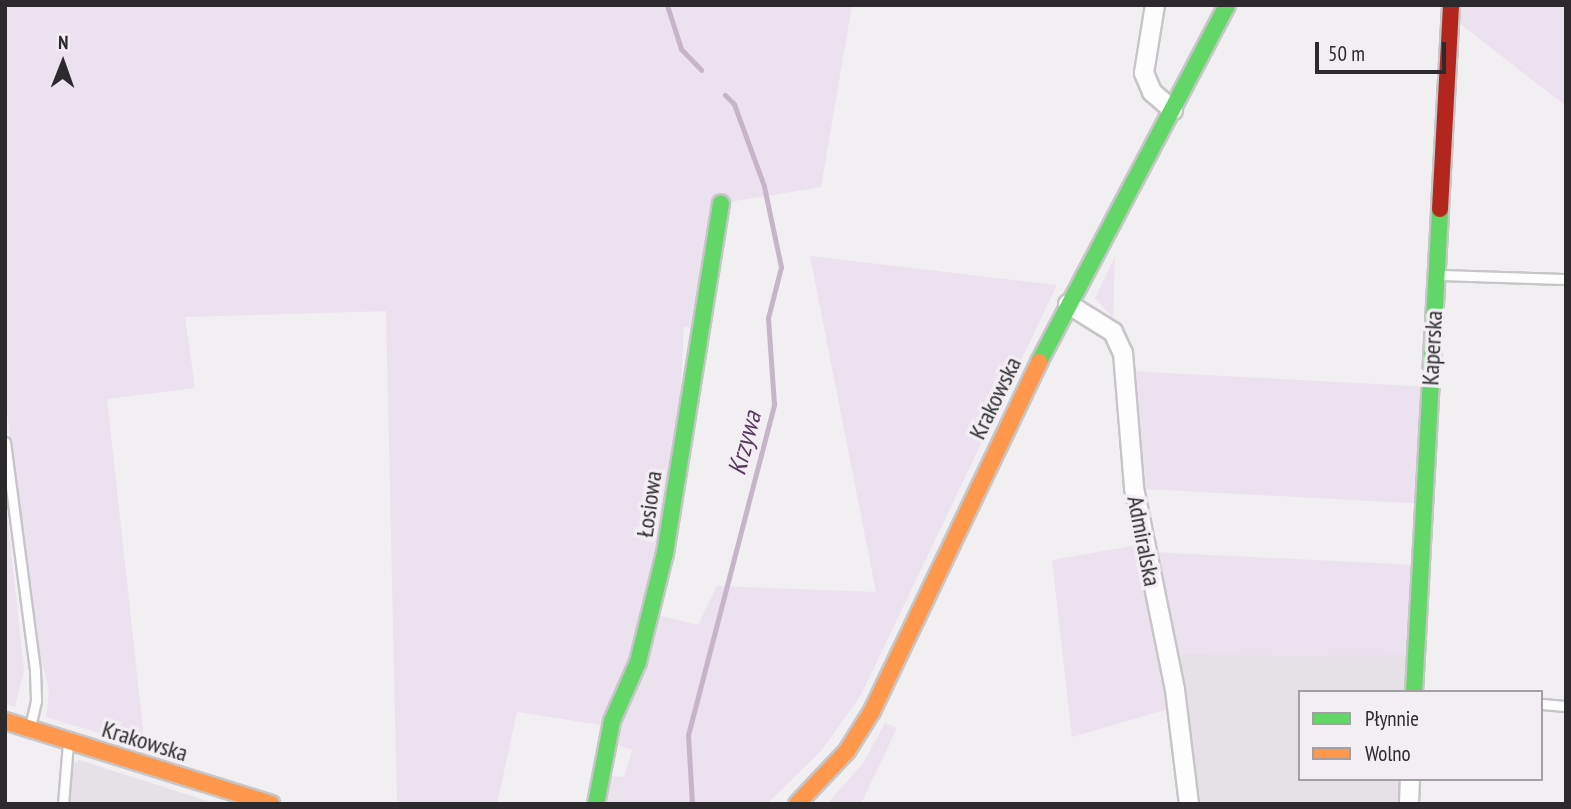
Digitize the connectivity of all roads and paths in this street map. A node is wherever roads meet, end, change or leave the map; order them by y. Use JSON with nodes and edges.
{"nodes":[{"id":1,"x":1155,"y":5,"type":"edge"},
{"id":2,"x":1227,"y":5,"type":"edge"},
{"id":3,"x":1451,"y":5,"type":"edge"},
{"id":4,"x":1173,"y":110,"type":"junction"},
{"id":5,"x":721,"y":203,"type":"dead end"},
{"id":6,"x":1436,"y":275,"type":"junction"},
{"id":7,"x":1566,"y":279,"type":"edge"},
{"id":8,"x":1068,"y":304,"type":"junction"},
{"id":9,"x":5,"y":442,"type":"edge"},
{"id":10,"x":1414,"y":690,"type":"edge"},
{"id":11,"x":1543,"y":705,"type":"edge"},
{"id":12,"x":1566,"y":706,"type":"edge"},
{"id":13,"x":5,"y":721,"type":"edge"},
{"id":14,"x":29,"y":728,"type":"junction"},
{"id":15,"x":68,"y":741,"type":"junction"},
{"id":16,"x":1410,"y":781,"type":"edge"},
{"id":17,"x":63,"y":804,"type":"edge"},
{"id":18,"x":271,"y":804,"type":"edge"},
{"id":19,"x":596,"y":804,"type":"edge"},
{"id":20,"x":797,"y":804,"type":"edge"},
{"id":21,"x":1189,"y":804,"type":"edge"},
{"id":22,"x":1409,"y":804,"type":"edge"}],
"edges":[{"from":1,"to":4,"type":"street"},
{"from":2,"to":4,"type":"street","name":"Krakowska"},
{"from":3,"to":6,"type":"street","name":"Kaperska"},
{"from":4,"to":8,"type":"street","name":"Krakowska"},
{"from":5,"to":19,"type":"street","name":"Łosiowa"},
{"from":6,"to":7,"type":"lane"},
{"from":6,"to":10,"type":"street","name":"Kaperska"},
{"from":8,"to":20,"type":"street","name":"Krakowska"},
{"from":8,"to":21,"type":"street","name":"Admiralska"},
{"from":9,"to":14,"type":"lane"},
{"from":11,"to":12,"type":"lane"},
{"from":13,"to":14,"type":"street","name":"Krakowska"},
{"from":14,"to":15,"type":"street","name":"Krakowska"},
{"from":15,"to":17,"type":"lane"},
{"from":15,"to":18,"type":"street","name":"Krakowska"},
{"from":16,"to":22,"type":"street"}]}
